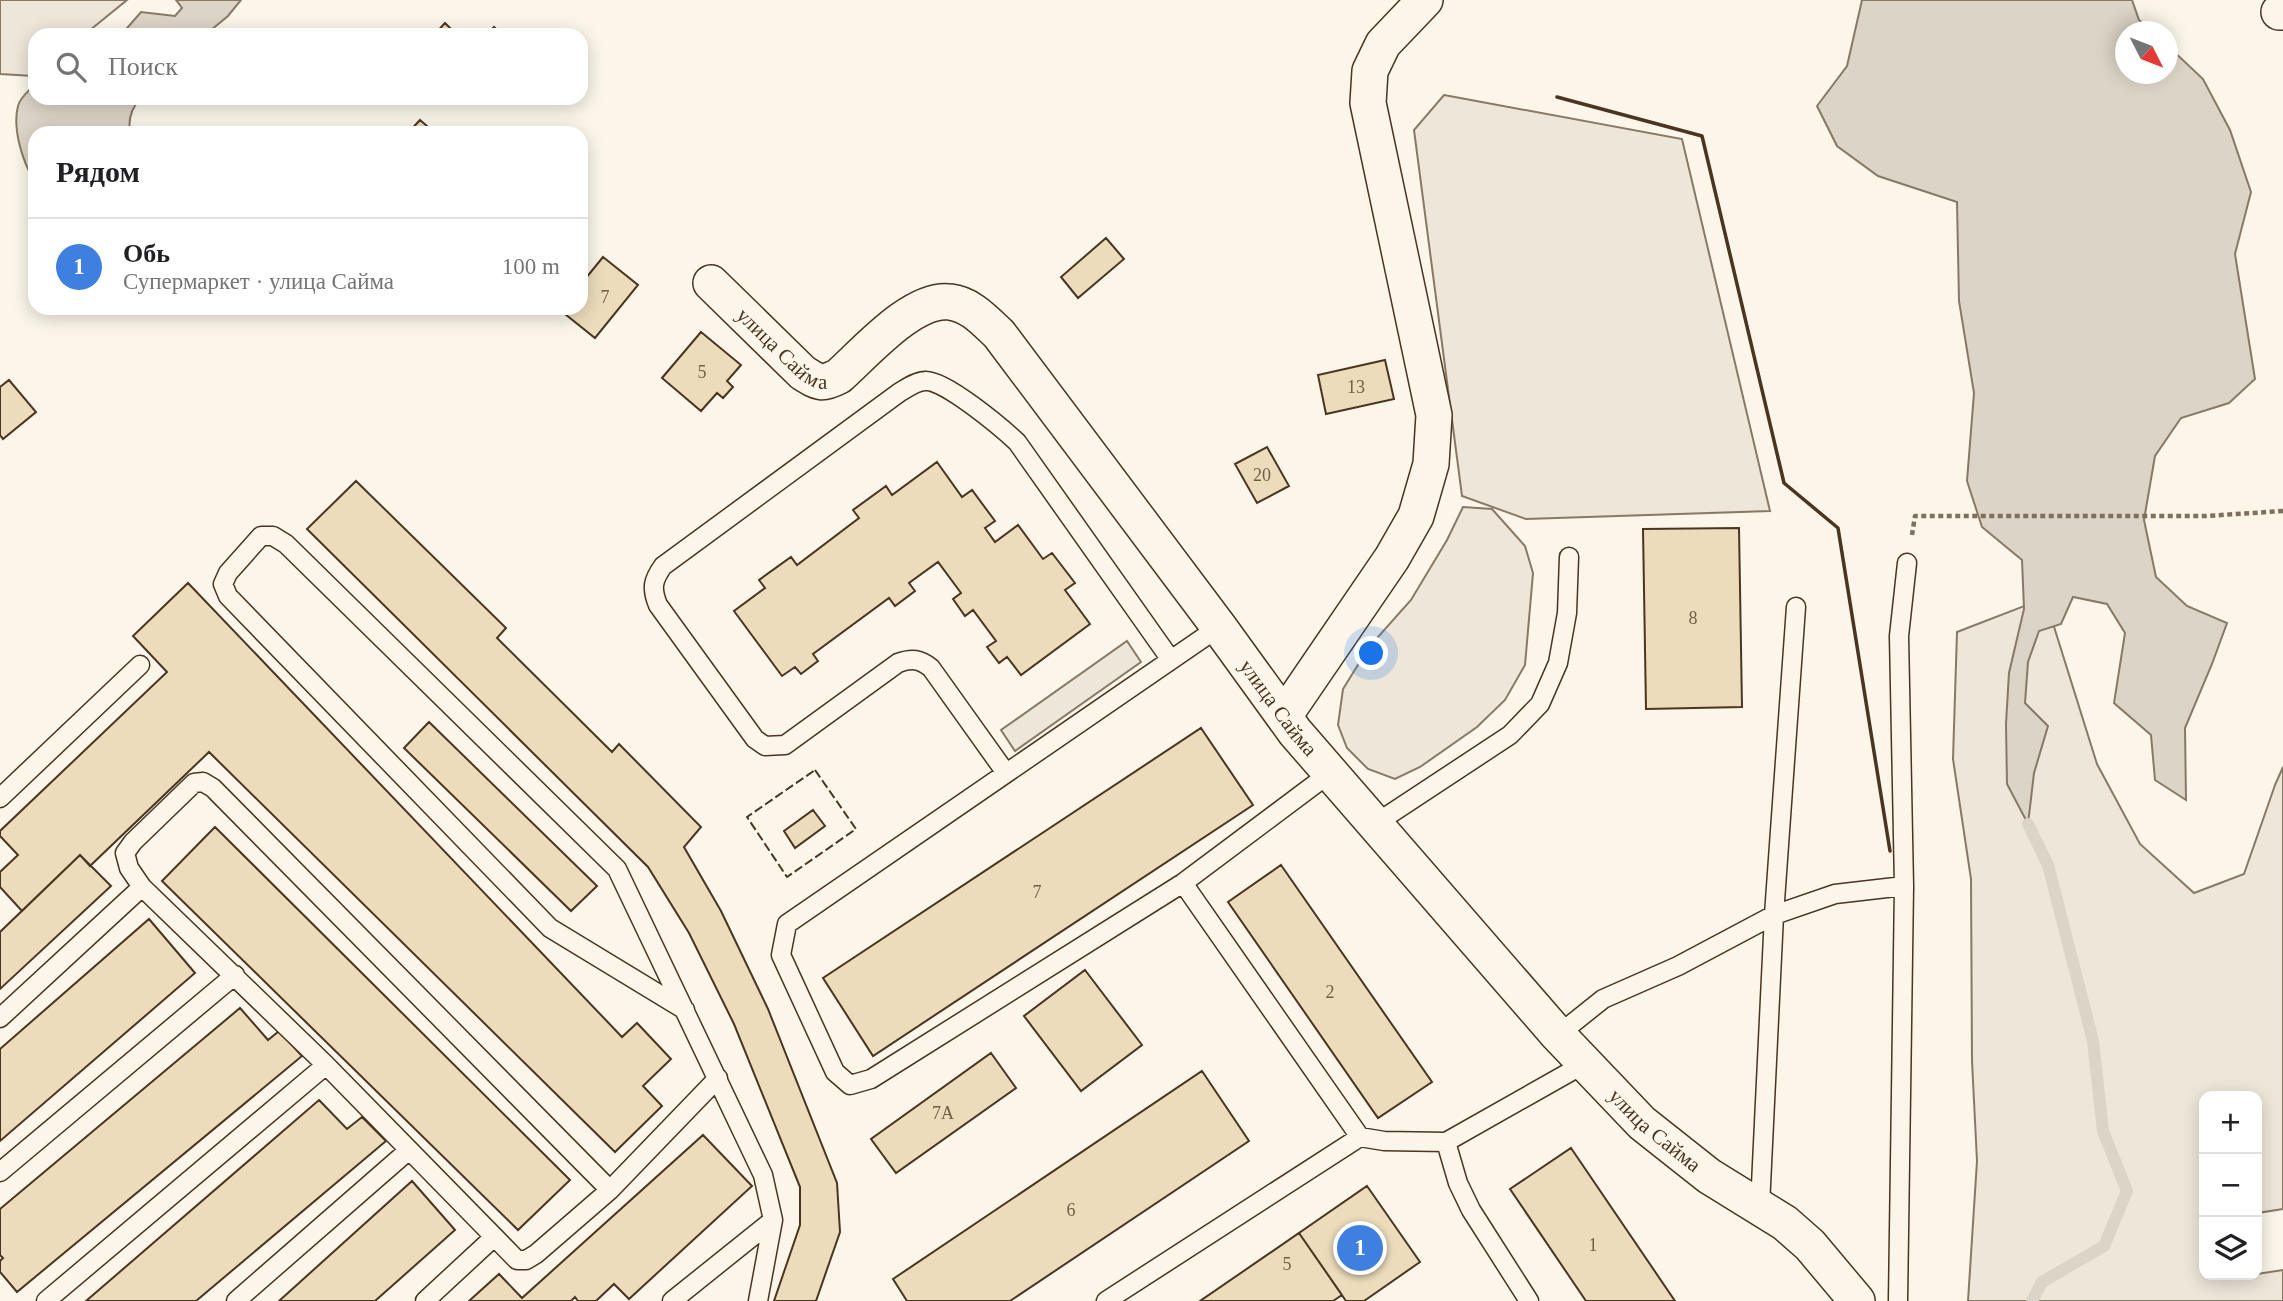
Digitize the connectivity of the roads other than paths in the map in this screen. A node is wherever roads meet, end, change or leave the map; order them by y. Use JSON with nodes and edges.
{"nodes":[{"id":1,"x":1425,"y":0,"type":"edge"},
{"id":2,"x":711,"y":283,"type":"dead end"},
{"id":3,"x":1569,"y":557,"type":"dead end"},
{"id":4,"x":1907,"y":563,"type":"dead end"},
{"id":5,"x":1796,"y":607,"type":"dead end"},
{"id":6,"x":1219,"y":627,"type":"junction"},
{"id":7,"x":1171,"y":660,"type":"junction"},
{"id":8,"x":140,"y":665,"type":"dead end"},
{"id":9,"x":1284,"y":716,"type":"junction"},
{"id":10,"x":1006,"y":773,"type":"junction"},
{"id":11,"x":1330,"y":773,"type":"junction"},
{"id":12,"x":0,"y":799,"type":"edge"},
{"id":13,"x":1375,"y":824,"type":"junction"},
{"id":14,"x":1184,"y":883,"type":"junction"},
{"id":15,"x":1904,"y":886,"type":"junction"},
{"id":16,"x":142,"y":887,"type":"junction"},
{"id":17,"x":1774,"y":915,"type":"junction"},
{"id":18,"x":235,"y":975,"type":"junction"},
{"id":19,"x":685,"y":1010,"type":"junction"},
{"id":20,"x":0,"y":1018,"type":"edge"},
{"id":21,"x":1558,"y":1035,"type":"junction"},
{"id":22,"x":326,"y":1065,"type":"junction"},
{"id":23,"x":1584,"y":1065,"type":"junction"},
{"id":24,"x":718,"y":1078,"type":"junction"},
{"id":25,"x":1360,"y":1136,"type":"junction"},
{"id":26,"x":1446,"y":1142,"type":"junction"},
{"id":27,"x":409,"y":1150,"type":"junction"},
{"id":28,"x":0,"y":1172,"type":"edge"},
{"id":29,"x":610,"y":1190,"type":"junction"},
{"id":30,"x":1759,"y":1206,"type":"junction"},
{"id":31,"x":773,"y":1220,"type":"junction"},
{"id":32,"x":493,"y":1238,"type":"junction"},
{"id":33,"x":46,"y":1301,"type":"edge"},
{"id":34,"x":236,"y":1301,"type":"edge"},
{"id":35,"x":425,"y":1301,"type":"edge"},
{"id":36,"x":672,"y":1301,"type":"edge"},
{"id":37,"x":758,"y":1301,"type":"edge"},
{"id":38,"x":1106,"y":1301,"type":"edge"},
{"id":39,"x":1529,"y":1301,"type":"edge"},
{"id":40,"x":1857,"y":1301,"type":"edge"},
{"id":41,"x":1898,"y":1301,"type":"edge"}],
"edges":[{"from":1,"to":9,"type":"street"},
{"from":2,"to":6,"type":"street","name":"улица Сайма"},
{"from":3,"to":13,"type":"lane"},
{"from":4,"to":15,"type":"lane"},
{"from":5,"to":17,"type":"lane"},
{"from":6,"to":7,"type":"lane"},
{"from":6,"to":9,"type":"street","name":"улица Сайма"},
{"from":7,"to":10,"type":"lane"},
{"from":7,"to":10,"type":"lane"},
{"from":8,"to":12,"type":"lane"},
{"from":9,"to":11,"type":"street","name":"улица Сайма"},
{"from":10,"to":14,"type":"lane"},
{"from":11,"to":13,"type":"street","name":"улица Сайма"},
{"from":11,"to":14,"type":"lane"},
{"from":13,"to":21,"type":"street","name":"улица Сайма"},
{"from":14,"to":25,"type":"lane"},
{"from":15,"to":17,"type":"lane"},
{"from":15,"to":41,"type":"lane"},
{"from":16,"to":18,"type":"lane"},
{"from":16,"to":20,"type":"lane"},
{"from":16,"to":29,"type":"lane"},
{"from":17,"to":21,"type":"lane"},
{"from":17,"to":30,"type":"lane"},
{"from":18,"to":22,"type":"lane"},
{"from":18,"to":28,"type":"lane"},
{"from":19,"to":19,"type":"lane"},
{"from":19,"to":24,"type":"lane"},
{"from":21,"to":23,"type":"street","name":"улица Сайма"},
{"from":22,"to":27,"type":"lane"},
{"from":22,"to":33,"type":"lane"},
{"from":23,"to":26,"type":"lane"},
{"from":23,"to":30,"type":"street","name":"улица Сайма"},
{"from":24,"to":29,"type":"lane"},
{"from":24,"to":31,"type":"lane"},
{"from":25,"to":26,"type":"lane"},
{"from":25,"to":38,"type":"lane"},
{"from":26,"to":39,"type":"lane"},
{"from":27,"to":32,"type":"lane"},
{"from":27,"to":34,"type":"lane"},
{"from":29,"to":32,"type":"lane"},
{"from":30,"to":40,"type":"street","name":"улица Сайма"},
{"from":31,"to":36,"type":"lane"},
{"from":31,"to":37,"type":"lane"},
{"from":32,"to":35,"type":"lane"}]}
